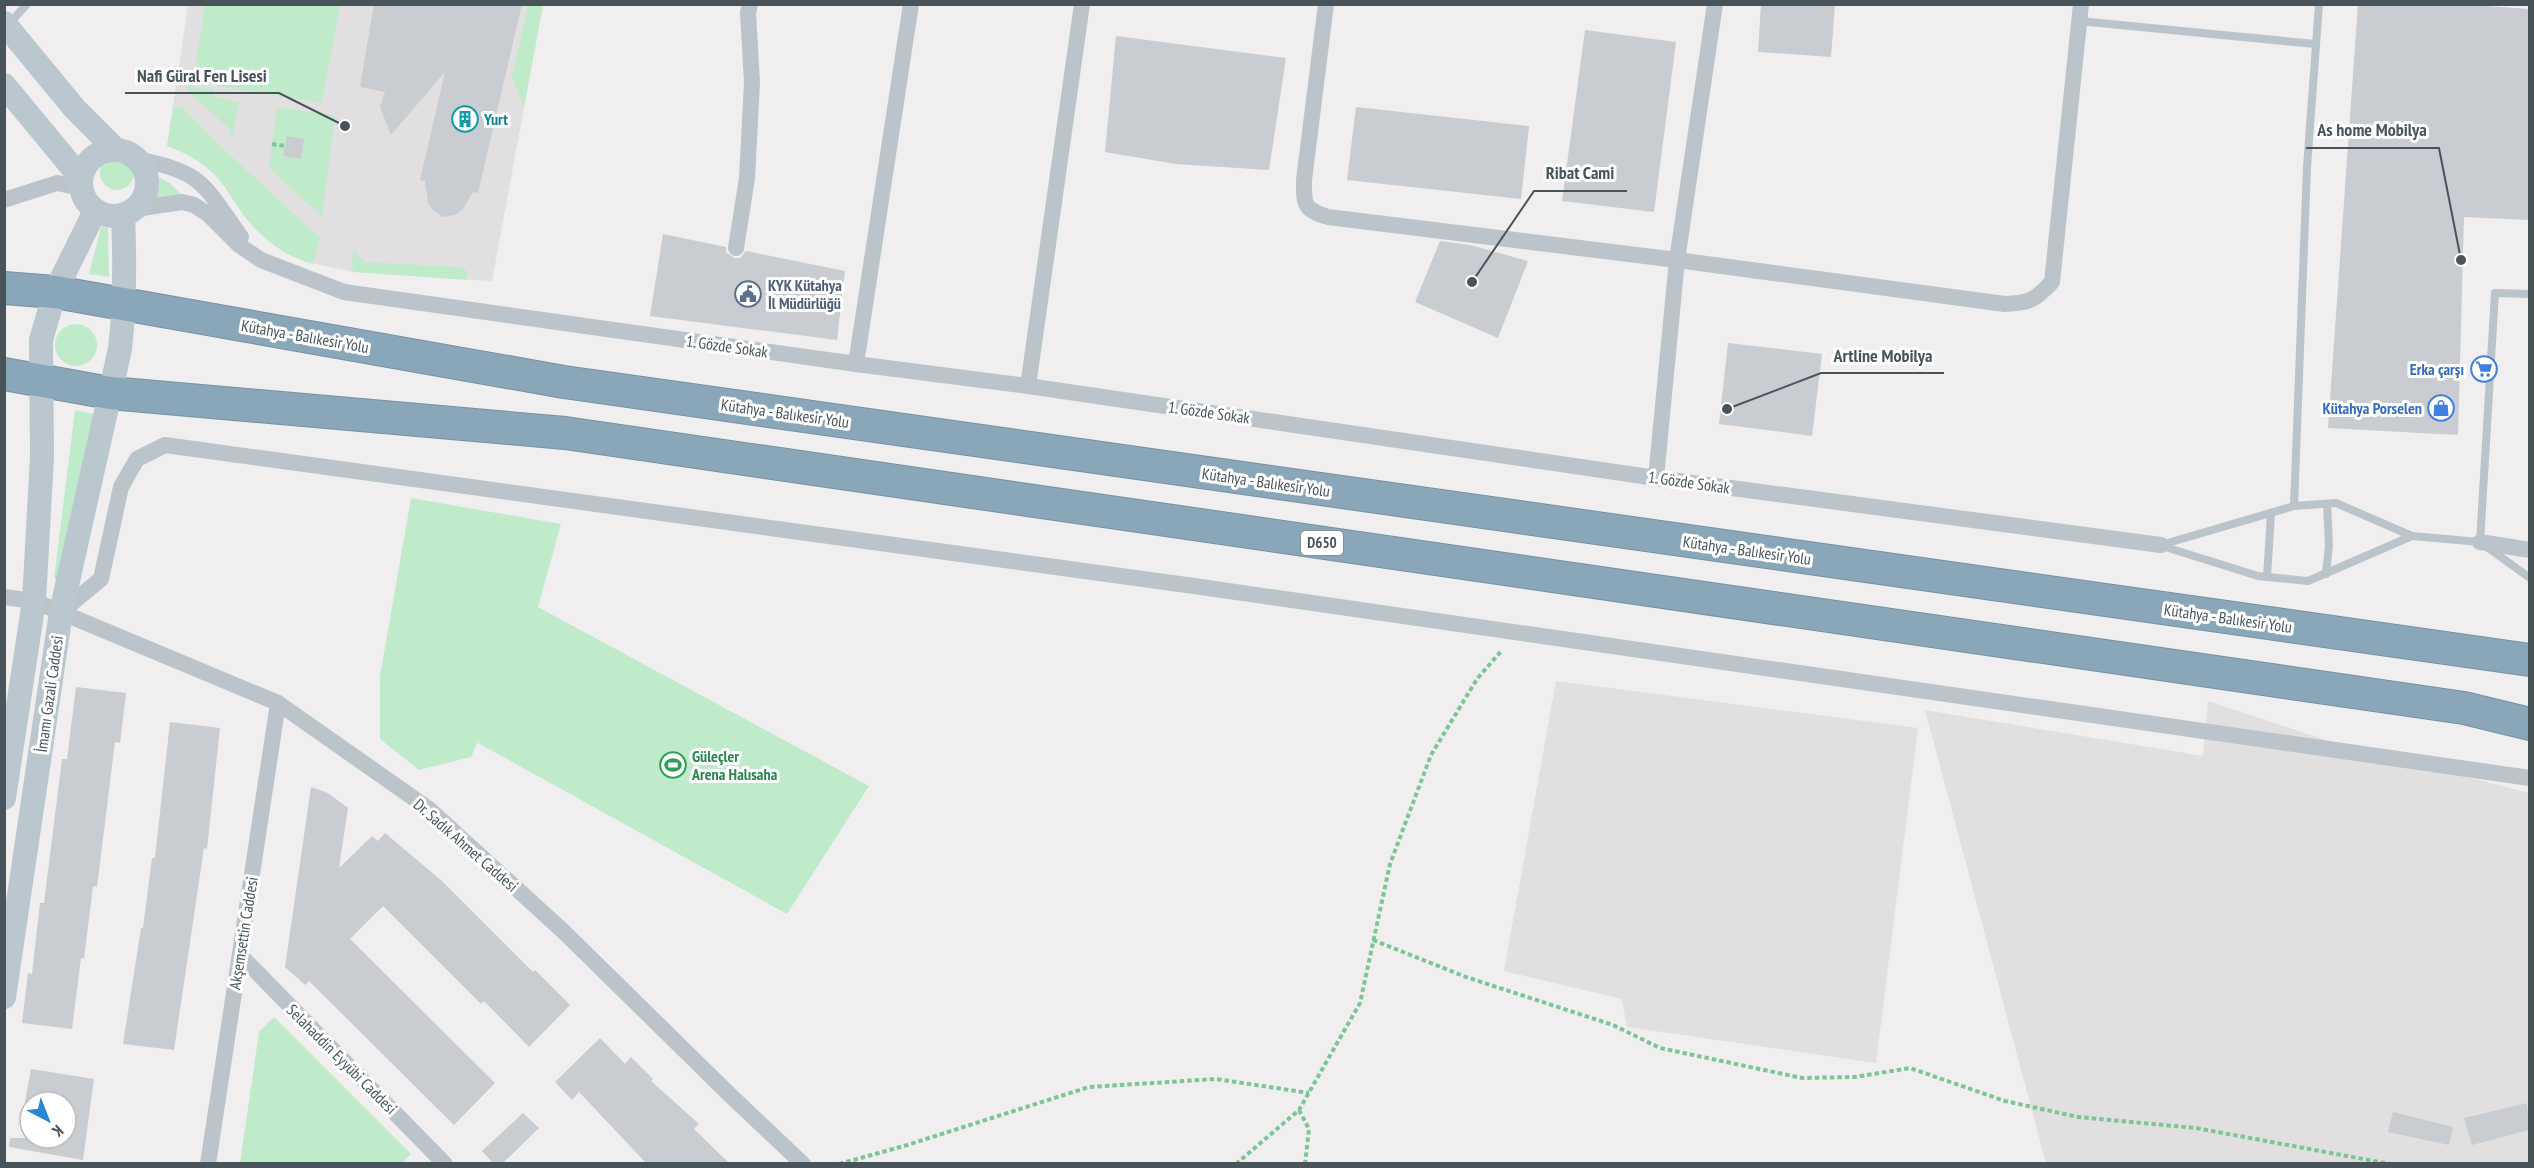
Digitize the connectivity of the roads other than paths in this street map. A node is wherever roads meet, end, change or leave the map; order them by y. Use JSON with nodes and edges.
{"nodes":[{"id":1,"x":27,"y":4,"type":"edge"},
{"id":2,"x":750,"y":4,"type":"edge"},
{"id":3,"x":911,"y":4,"type":"edge"},
{"id":4,"x":1082,"y":4,"type":"edge"},
{"id":5,"x":1326,"y":4,"type":"edge"},
{"id":6,"x":1715,"y":4,"type":"edge"},
{"id":7,"x":2319,"y":4,"type":"edge"},
{"id":8,"x":2080,"y":13,"type":"edge"},
{"id":9,"x":6,"y":25,"type":"edge"},
{"id":10,"x":2315,"y":44,"type":"junction"},
{"id":11,"x":4,"y":85,"type":"edge"},
{"id":12,"x":126,"y":154,"type":"junction"},
{"id":13,"x":81,"y":183,"type":"junction"},
{"id":14,"x":4,"y":200,"type":"edge"},
{"id":15,"x":95,"y":211,"type":"junction"},
{"id":16,"x":129,"y":212,"type":"junction"},
{"id":17,"x":736,"y":248,"type":"dead end"},
{"id":18,"x":261,"y":260,"type":"junction"},
{"id":19,"x":1677,"y":260,"type":"junction"},
{"id":20,"x":4,"y":288,"type":"edge"},
{"id":21,"x":55,"y":292,"type":"junction"},
{"id":22,"x":2529,"y":294,"type":"edge"},
{"id":23,"x":125,"y":305,"type":"junction"},
{"id":24,"x":856,"y":364,"type":"junction"},
{"id":25,"x":4,"y":374,"type":"edge"},
{"id":26,"x":40,"y":381,"type":"junction"},
{"id":27,"x":1028,"y":386,"type":"junction"},
{"id":28,"x":110,"y":393,"type":"junction"},
{"id":29,"x":1656,"y":478,"type":"junction"},
{"id":30,"x":2327,"y":504,"type":"junction"},
{"id":31,"x":2295,"y":506,"type":"junction"},
{"id":32,"x":2271,"y":513,"type":"junction"},
{"id":33,"x":2412,"y":536,"type":"junction"},
{"id":34,"x":2480,"y":542,"type":"junction"},
{"id":35,"x":2161,"y":545,"type":"junction"},
{"id":36,"x":2529,"y":550,"type":"edge"},
{"id":37,"x":2326,"y":574,"type":"junction"},
{"id":38,"x":2267,"y":577,"type":"junction"},
{"id":39,"x":2529,"y":578,"type":"edge"},
{"id":40,"x":4,"y":597,"type":"edge"},
{"id":41,"x":34,"y":601,"type":"junction"},
{"id":42,"x":61,"y":612,"type":"junction"},
{"id":43,"x":2529,"y":660,"type":"edge"},
{"id":44,"x":278,"y":703,"type":"junction"},
{"id":45,"x":2529,"y":724,"type":"edge"},
{"id":46,"x":2529,"y":778,"type":"edge"},
{"id":47,"x":4,"y":798,"type":"edge"},
{"id":48,"x":240,"y":955,"type":"junction"},
{"id":49,"x":4,"y":997,"type":"edge"},
{"id":50,"x":208,"y":1164,"type":"edge"},
{"id":51,"x":445,"y":1164,"type":"edge"},
{"id":52,"x":803,"y":1164,"type":"edge"}],
"edges":[{"from":1,"to":9,"type":"lane"},
{"from":2,"to":17,"type":"street"},
{"from":3,"to":24,"type":"street"},
{"from":4,"to":27,"type":"street"},
{"from":5,"to":19,"type":"street"},
{"from":6,"to":19,"type":"street"},
{"from":7,"to":10,"type":"lane"},
{"from":8,"to":10,"type":"lane"},
{"from":8,"to":19,"type":"street"},
{"from":9,"to":12,"type":"main road"},
{"from":10,"to":31,"type":"lane"},
{"from":11,"to":13,"type":"main road"},
{"from":12,"to":13,"type":"main road"},
{"from":12,"to":16,"type":"main road"},
{"from":12,"to":18,"type":"street"},
{"from":13,"to":14,"type":"street"},
{"from":13,"to":15,"type":"main road"},
{"from":15,"to":16,"type":"main road"},
{"from":15,"to":21,"type":"main road","name":"İmamı Gazali Caddesi"},
{"from":16,"to":18,"type":"street"},
{"from":16,"to":23,"type":"main road","name":"İmamı Gazali Caddesi"},
{"from":18,"to":24,"type":"street","name":"1. Gözde Sokak"},
{"from":19,"to":29,"type":"street"},
{"from":20,"to":21,"type":"highway","name":"Kütahya - Balıkesir Yolu"},
{"from":21,"to":23,"type":"highway","name":"Kütahya - Balıkesir Yolu"},
{"from":21,"to":26,"type":"main road","name":"İmamı Gazali Caddesi"},
{"from":22,"to":34,"type":"lane"},
{"from":23,"to":28,"type":"main road","name":"İmamı Gazali Caddesi"},
{"from":23,"to":43,"type":"highway","name":"Kütahya - Balıkesir Yolu"},
{"from":24,"to":27,"type":"street","name":"1. Gözde Sokak"},
{"from":25,"to":26,"type":"highway"},
{"from":26,"to":28,"type":"highway"},
{"from":26,"to":41,"type":"main road","name":"İmamı Gazali Caddesi"},
{"from":27,"to":29,"type":"street","name":"1. Gözde Sokak"},
{"from":28,"to":42,"type":"main road","name":"İmamı Gazali Caddesi"},
{"from":28,"to":45,"type":"highway","number":"D650"},
{"from":29,"to":35,"type":"street","name":"1. Gözde Sokak"},
{"from":30,"to":31,"type":"lane"},
{"from":30,"to":33,"type":"lane"},
{"from":30,"to":37,"type":"lane"},
{"from":31,"to":32,"type":"lane"},
{"from":32,"to":35,"type":"lane"},
{"from":32,"to":38,"type":"lane"},
{"from":33,"to":34,"type":"lane"},
{"from":33,"to":37,"type":"lane"},
{"from":34,"to":36,"type":"street"},
{"from":34,"to":39,"type":"lane"},
{"from":35,"to":38,"type":"lane"},
{"from":37,"to":38,"type":"lane"},
{"from":40,"to":41,"type":"street","name":"Dr. Sadık Ahmet Caddesi"},
{"from":41,"to":42,"type":"street","name":"Dr. Sadık Ahmet Caddesi"},
{"from":41,"to":47,"type":"main road","name":"İmamı Gazali Caddesi"},
{"from":42,"to":44,"type":"street","name":"Dr. Sadık Ahmet Caddesi"},
{"from":42,"to":46,"type":"street"},
{"from":42,"to":49,"type":"main road","name":"İmamı Gazali Caddesi"},
{"from":44,"to":48,"type":"street","name":"Akşemsettin Caddesi"},
{"from":44,"to":52,"type":"street","name":"Dr. Sadık Ahmet Caddesi"},
{"from":48,"to":50,"type":"street","name":"Akşemsettin Caddesi"},
{"from":48,"to":51,"type":"street","name":"Selahaddin Eyyübi Caddesi"}]}
